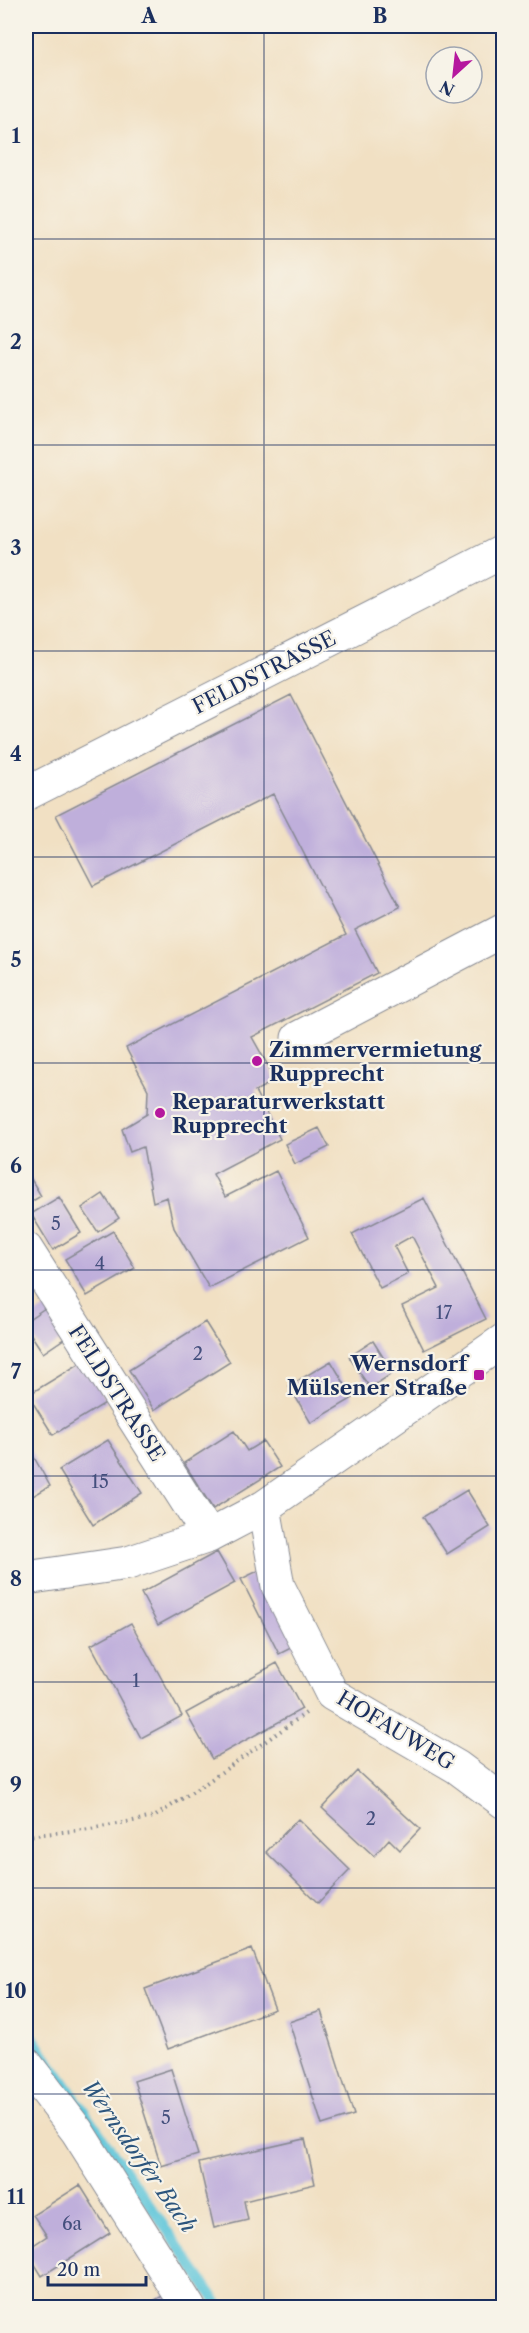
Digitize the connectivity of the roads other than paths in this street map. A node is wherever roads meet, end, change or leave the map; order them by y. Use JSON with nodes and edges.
{"nodes":[{"id":1,"x":504,"y":551,"type":"edge"},
{"id":2,"x":26,"y":794,"type":"edge"},
{"id":3,"x":504,"y":930,"type":"edge"},
{"id":4,"x":298,"y":1038,"type":"dead end"},
{"id":5,"x":26,"y":1249,"type":"edge"},
{"id":6,"x":504,"y":1340,"type":"edge"},
{"id":7,"x":264,"y":1507,"type":"junction"},
{"id":8,"x":209,"y":1536,"type":"junction"},
{"id":9,"x":26,"y":1578,"type":"edge"},
{"id":10,"x":504,"y":1802,"type":"edge"},
{"id":11,"x":26,"y":2064,"type":"edge"},
{"id":12,"x":189,"y":2307,"type":"edge"}],
"edges":[{"from":1,"to":2,"type":"street","name":"FELDSTRASSE"},
{"from":3,"to":4,"type":"street"},
{"from":5,"to":8,"type":"street","name":"FELDSTRASSE"},
{"from":6,"to":7,"type":"street"},
{"from":7,"to":8,"type":"street"},
{"from":7,"to":10,"type":"street","name":"HOFAUWEG"},
{"from":8,"to":9,"type":"street"},
{"from":11,"to":12,"type":"street"}]}
